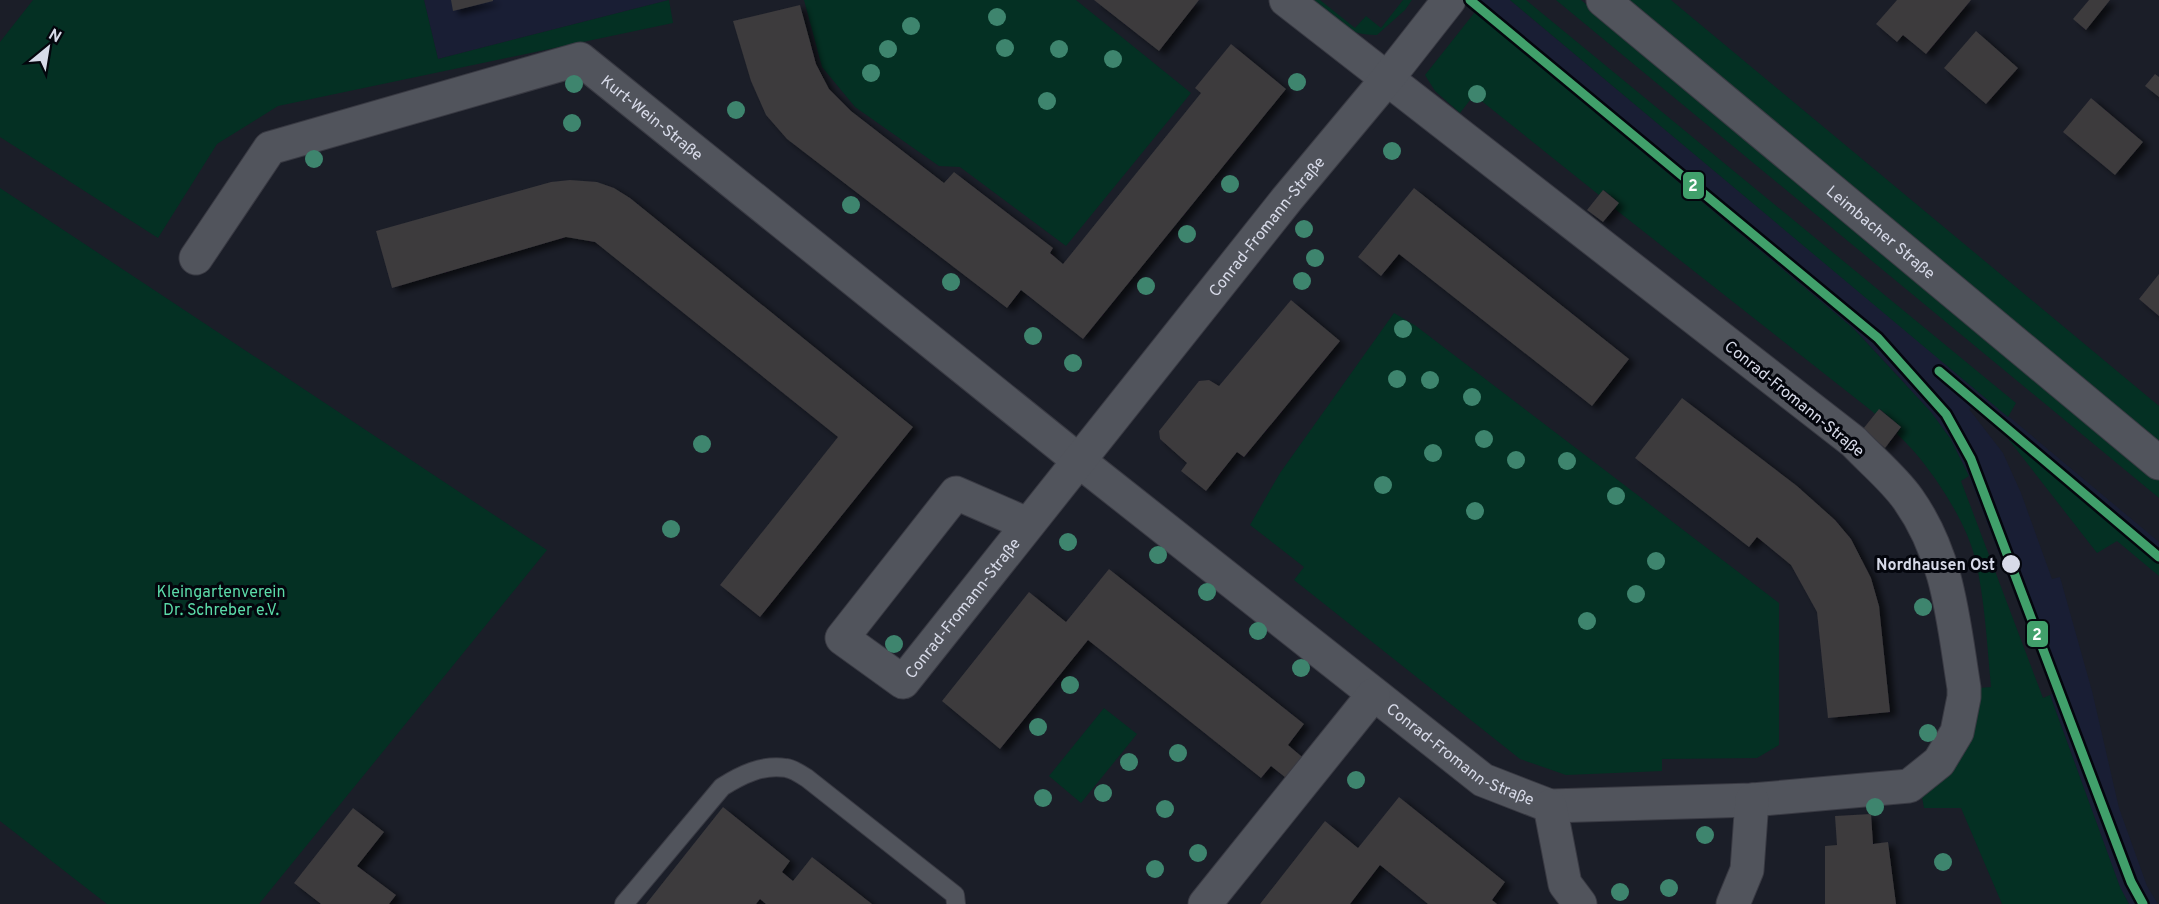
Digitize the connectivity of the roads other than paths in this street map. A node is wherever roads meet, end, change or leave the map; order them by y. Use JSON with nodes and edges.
{"nodes":[{"id":1,"x":1286,"y":0,"type":"edge"},
{"id":2,"x":1449,"y":0,"type":"edge"},
{"id":3,"x":1603,"y":0,"type":"edge"},
{"id":4,"x":1387,"y":79,"type":"junction"},
{"id":5,"x":196,"y":258,"type":"dead end"},
{"id":6,"x":1078,"y":460,"type":"junction"},
{"id":7,"x":2159,"y":462,"type":"edge"},
{"id":8,"x":1027,"y":524,"type":"junction"},
{"id":9,"x":1373,"y":695,"type":"junction"},
{"id":10,"x":1752,"y":800,"type":"junction"},
{"id":11,"x":1550,"y":806,"type":"junction"},
{"id":12,"x":624,"y":904,"type":"edge"},
{"id":13,"x":956,"y":904,"type":"edge"},
{"id":14,"x":1205,"y":904,"type":"edge"},
{"id":15,"x":1580,"y":904,"type":"edge"},
{"id":16,"x":1733,"y":904,"type":"edge"}],
"edges":[{"from":1,"to":4,"type":"street"},
{"from":2,"to":4,"type":"street","name":"Conrad-Fromann-Straße"},
{"from":3,"to":7,"type":"street","name":"Leimbacher Straße"},
{"from":4,"to":6,"type":"street","name":"Conrad-Fromann-Straße"},
{"from":4,"to":10,"type":"street","name":"Conrad-Fromann-Straße"},
{"from":5,"to":6,"type":"street","name":"Kurt-Wein-Straße"},
{"from":6,"to":8,"type":"street","name":"Conrad-Fromann-Straße"},
{"from":6,"to":9,"type":"street","name":"Conrad-Fromann-Straße"},
{"from":8,"to":8,"type":"street","name":"Conrad-Fromann-Straße"},
{"from":9,"to":11,"type":"street","name":"Conrad-Fromann-Straße"},
{"from":9,"to":14,"type":"street","name":"Conrad-Fromann-Straße"},
{"from":10,"to":11,"type":"street","name":"Conrad-Fromann-Straße"},
{"from":10,"to":16,"type":"street"},
{"from":11,"to":15,"type":"street","name":"Conrad-Fromann-Straße"},
{"from":12,"to":13,"type":"lane"}]}
